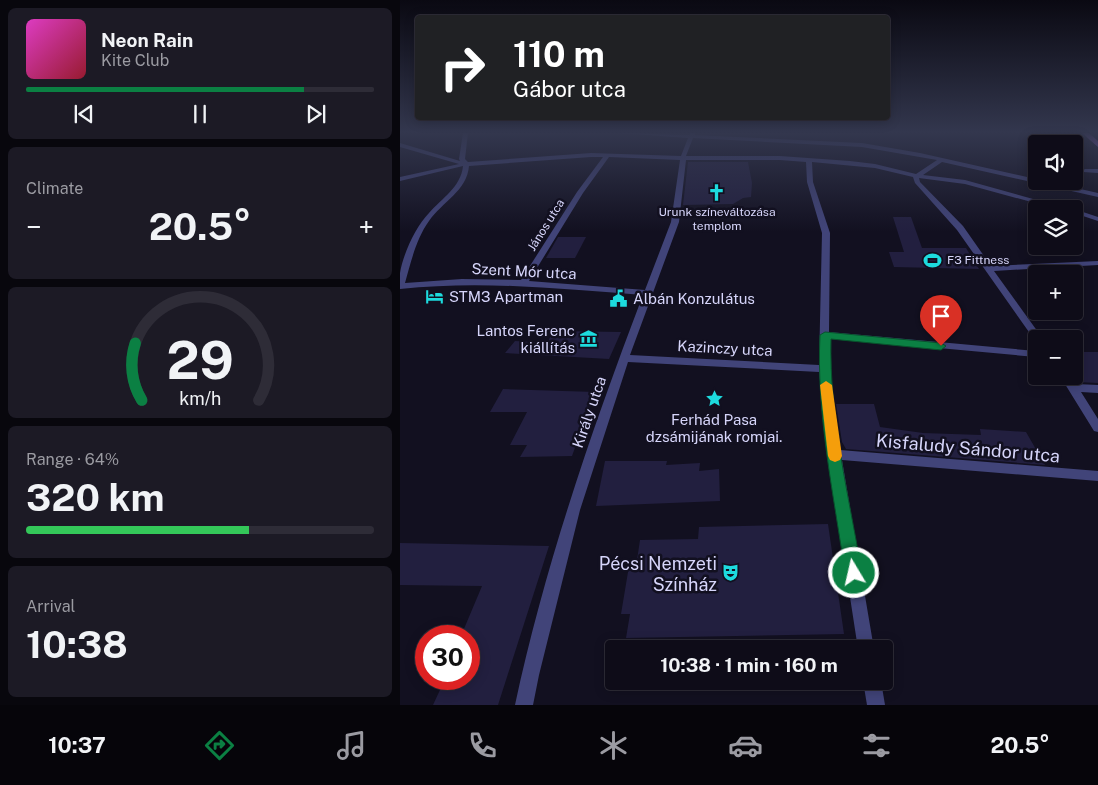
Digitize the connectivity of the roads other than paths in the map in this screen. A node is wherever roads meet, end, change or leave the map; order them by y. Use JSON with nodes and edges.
{"nodes":[{"id":1,"x":458,"y":166,"type":"edge"},
{"id":2,"x":466,"y":166,"type":"edge"},
{"id":3,"x":600,"y":166,"type":"edge"},
{"id":4,"x":682,"y":166,"type":"edge"},
{"id":5,"x":809,"y":166,"type":"edge"},
{"id":6,"x":874,"y":166,"type":"edge"},
{"id":7,"x":932,"y":166,"type":"edge"},
{"id":8,"x":968,"y":166,"type":"edge"},
{"id":9,"x":1098,"y":170,"type":"edge"},
{"id":10,"x":1083,"y":171,"type":"edge"},
{"id":11,"x":916,"y":176,"type":"junction"},
{"id":12,"x":400,"y":179,"type":"edge"},
{"id":13,"x":1028,"y":179,"type":"edge"},
{"id":14,"x":1076,"y":190,"type":"edge"},
{"id":15,"x":1098,"y":195,"type":"edge"},
{"id":16,"x":1032,"y":200,"type":"edge"},
{"id":17,"x":1083,"y":214,"type":"edge"},
{"id":18,"x":1098,"y":219,"type":"edge"},
{"id":19,"x":1098,"y":263,"type":"edge"},
{"id":20,"x":989,"y":269,"type":"junction"},
{"id":21,"x":524,"y":282,"type":"junction"},
{"id":22,"x":400,"y":286,"type":"edge"},
{"id":23,"x":647,"y":293,"type":"junction"},
{"id":24,"x":1032,"y":330,"type":"edge"},
{"id":25,"x":825,"y":335,"type":"junction"},
{"id":26,"x":1028,"y":353,"type":"edge"},
{"id":27,"x":624,"y":358,"type":"junction"},
{"id":28,"x":824,"y":369,"type":"junction"},
{"id":29,"x":1071,"y":385,"type":"edge"},
{"id":30,"x":1073,"y":388,"type":"junction"},
{"id":31,"x":1098,"y":389,"type":"edge"},
{"id":32,"x":1098,"y":428,"type":"edge"},
{"id":33,"x":834,"y":454,"type":"junction"},
{"id":34,"x":1098,"y":476,"type":"edge"},
{"id":35,"x":865,"y":640,"type":"edge"},
{"id":36,"x":874,"y":690,"type":"edge"},
{"id":37,"x":524,"y":705,"type":"edge"},
{"id":38,"x":876,"y":705,"type":"edge"}],
"edges":[{"from":1,"to":12,"type":"street"},
{"from":2,"to":22,"type":"street"},
{"from":3,"to":21,"type":"street","name":"János utca"},
{"from":4,"to":23,"type":"street","name":"Király utca"},
{"from":5,"to":25,"type":"street"},
{"from":6,"to":11,"type":"street"},
{"from":7,"to":11,"type":"street"},
{"from":8,"to":13,"type":"street"},
{"from":9,"to":10,"type":"street"},
{"from":11,"to":16,"type":"street"},
{"from":11,"to":20,"type":"street"},
{"from":14,"to":15,"type":"street"},
{"from":17,"to":18,"type":"street"},
{"from":19,"to":20,"type":"street"},
{"from":20,"to":24,"type":"street"},
{"from":21,"to":22,"type":"street","name":"Szent Mór utca"},
{"from":21,"to":23,"type":"street","name":"Szent Mór utca"},
{"from":23,"to":27,"type":"street","name":"Király utca"},
{"from":25,"to":26,"type":"street"},
{"from":25,"to":28,"type":"street"},
{"from":27,"to":28,"type":"street","name":"Kazinczy utca"},
{"from":27,"to":37,"type":"street","name":"Király utca"},
{"from":28,"to":33,"type":"street"},
{"from":29,"to":30,"type":"street"},
{"from":30,"to":31,"type":"street"},
{"from":30,"to":32,"type":"street"},
{"from":33,"to":34,"type":"street","name":"Kisfaludy Sándor utca"},
{"from":33,"to":35,"type":"street"},
{"from":36,"to":38,"type":"street"}]}
